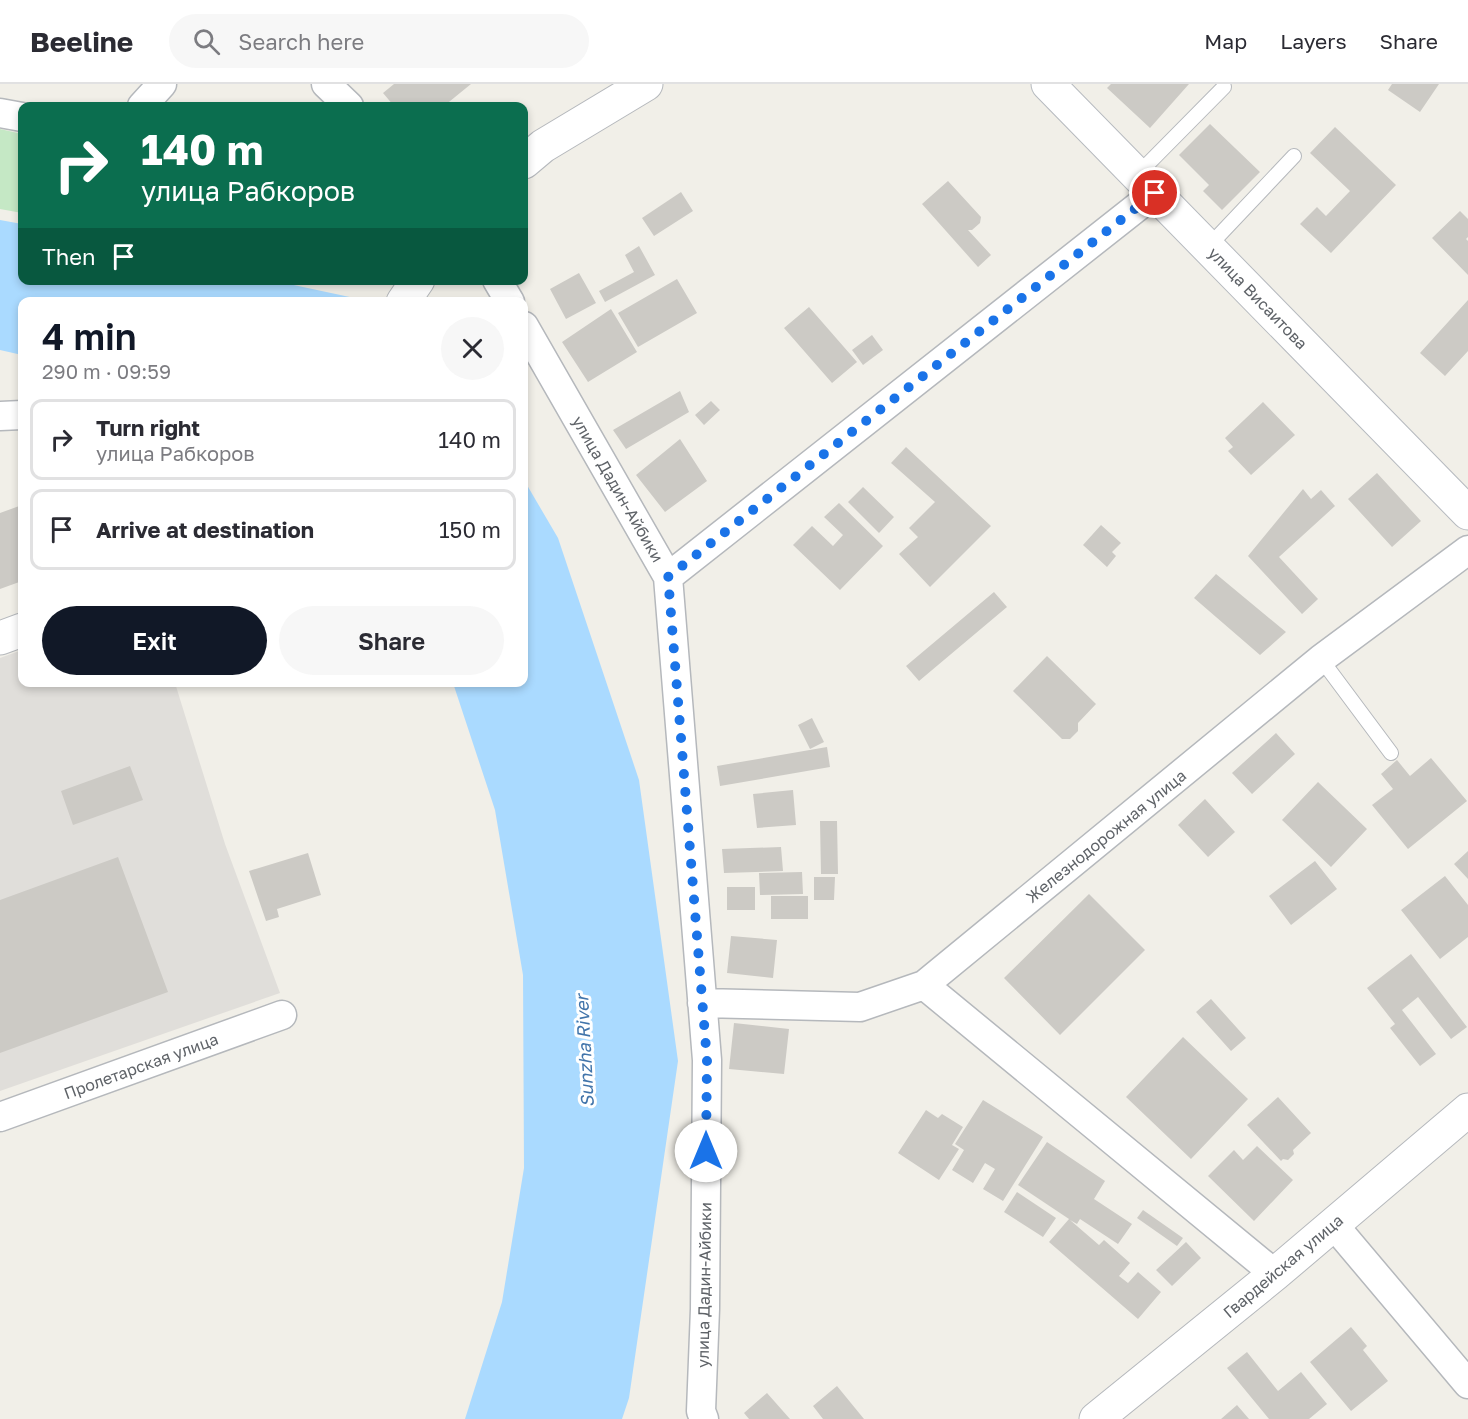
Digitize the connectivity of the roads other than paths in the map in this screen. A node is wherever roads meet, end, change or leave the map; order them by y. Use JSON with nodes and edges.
{"nodes":[{"id":1,"x":162,"y":84,"type":"edge"},
{"id":2,"x":326,"y":84,"type":"edge"},
{"id":3,"x":646,"y":84,"type":"edge"},
{"id":4,"x":1048,"y":84,"type":"edge"},
{"id":5,"x":1224,"y":87,"type":"dead end"},
{"id":6,"x":146,"y":102,"type":"edge"},
{"id":7,"x":345,"y":102,"type":"edge"},
{"id":8,"x":0,"y":112,"type":"edge"},
{"id":9,"x":18,"y":116,"type":"edge"},
{"id":10,"x":1294,"y":156,"type":"dead end"},
{"id":11,"x":528,"y":159,"type":"edge"},
{"id":12,"x":1146,"y":184,"type":"junction"},
{"id":13,"x":1208,"y":247,"type":"junction"},
{"id":14,"x":528,"y":333,"type":"edge"},
{"id":15,"x":0,"y":416,"type":"edge"},
{"id":16,"x":18,"y":416,"type":"edge"},
{"id":17,"x":1468,"y":513,"type":"edge"},
{"id":18,"x":1468,"y":550,"type":"edge"},
{"id":19,"x":668,"y":577,"type":"junction"},
{"id":20,"x":18,"y":631,"type":"edge"},
{"id":21,"x":0,"y":638,"type":"edge"},
{"id":22,"x":1321,"y":660,"type":"junction"},
{"id":23,"x":1391,"y":753,"type":"dead end"},
{"id":24,"x":924,"y":985,"type":"junction"},
{"id":25,"x":702,"y":1004,"type":"junction"},
{"id":26,"x":282,"y":1016,"type":"dead end"},
{"id":27,"x":1468,"y":1110,"type":"edge"},
{"id":28,"x":0,"y":1117,"type":"edge"},
{"id":29,"x":1333,"y":1224,"type":"junction"},
{"id":30,"x":1275,"y":1274,"type":"junction"},
{"id":31,"x":1468,"y":1384,"type":"edge"},
{"id":32,"x":704,"y":1419,"type":"edge"},
{"id":33,"x":1096,"y":1419,"type":"edge"}],
"edges":[{"from":1,"to":6,"type":"street"},
{"from":2,"to":7,"type":"street"},
{"from":3,"to":11,"type":"street"},
{"from":4,"to":12,"type":"street","name":"улица Висаитова"},
{"from":5,"to":12,"type":"lane"},
{"from":8,"to":9,"type":"street"},
{"from":10,"to":13,"type":"lane"},
{"from":12,"to":13,"type":"street","name":"улица Висаитова"},
{"from":12,"to":19,"type":"street"},
{"from":13,"to":17,"type":"street","name":"улица Висаитова"},
{"from":14,"to":19,"type":"street","name":"улица Дадин-Айбики"},
{"from":15,"to":16,"type":"street"},
{"from":18,"to":22,"type":"street","name":"Железнодорожная улица"},
{"from":19,"to":25,"type":"street","name":"улица Дадин-Айбики"},
{"from":20,"to":21,"type":"street"},
{"from":22,"to":23,"type":"lane"},
{"from":22,"to":24,"type":"street","name":"Железнодорожная улица"},
{"from":24,"to":25,"type":"street","name":"Железнодорожная улица"},
{"from":24,"to":30,"type":"street"},
{"from":25,"to":32,"type":"street","name":"улица Дадин-Айбики"},
{"from":26,"to":28,"type":"street","name":"Пролетарская улица"},
{"from":27,"to":29,"type":"street","name":"Гвардейская улица"},
{"from":29,"to":30,"type":"street","name":"Гвардейская улица"},
{"from":29,"to":31,"type":"street"},
{"from":30,"to":33,"type":"street","name":"Гвардейская улица"}]}
